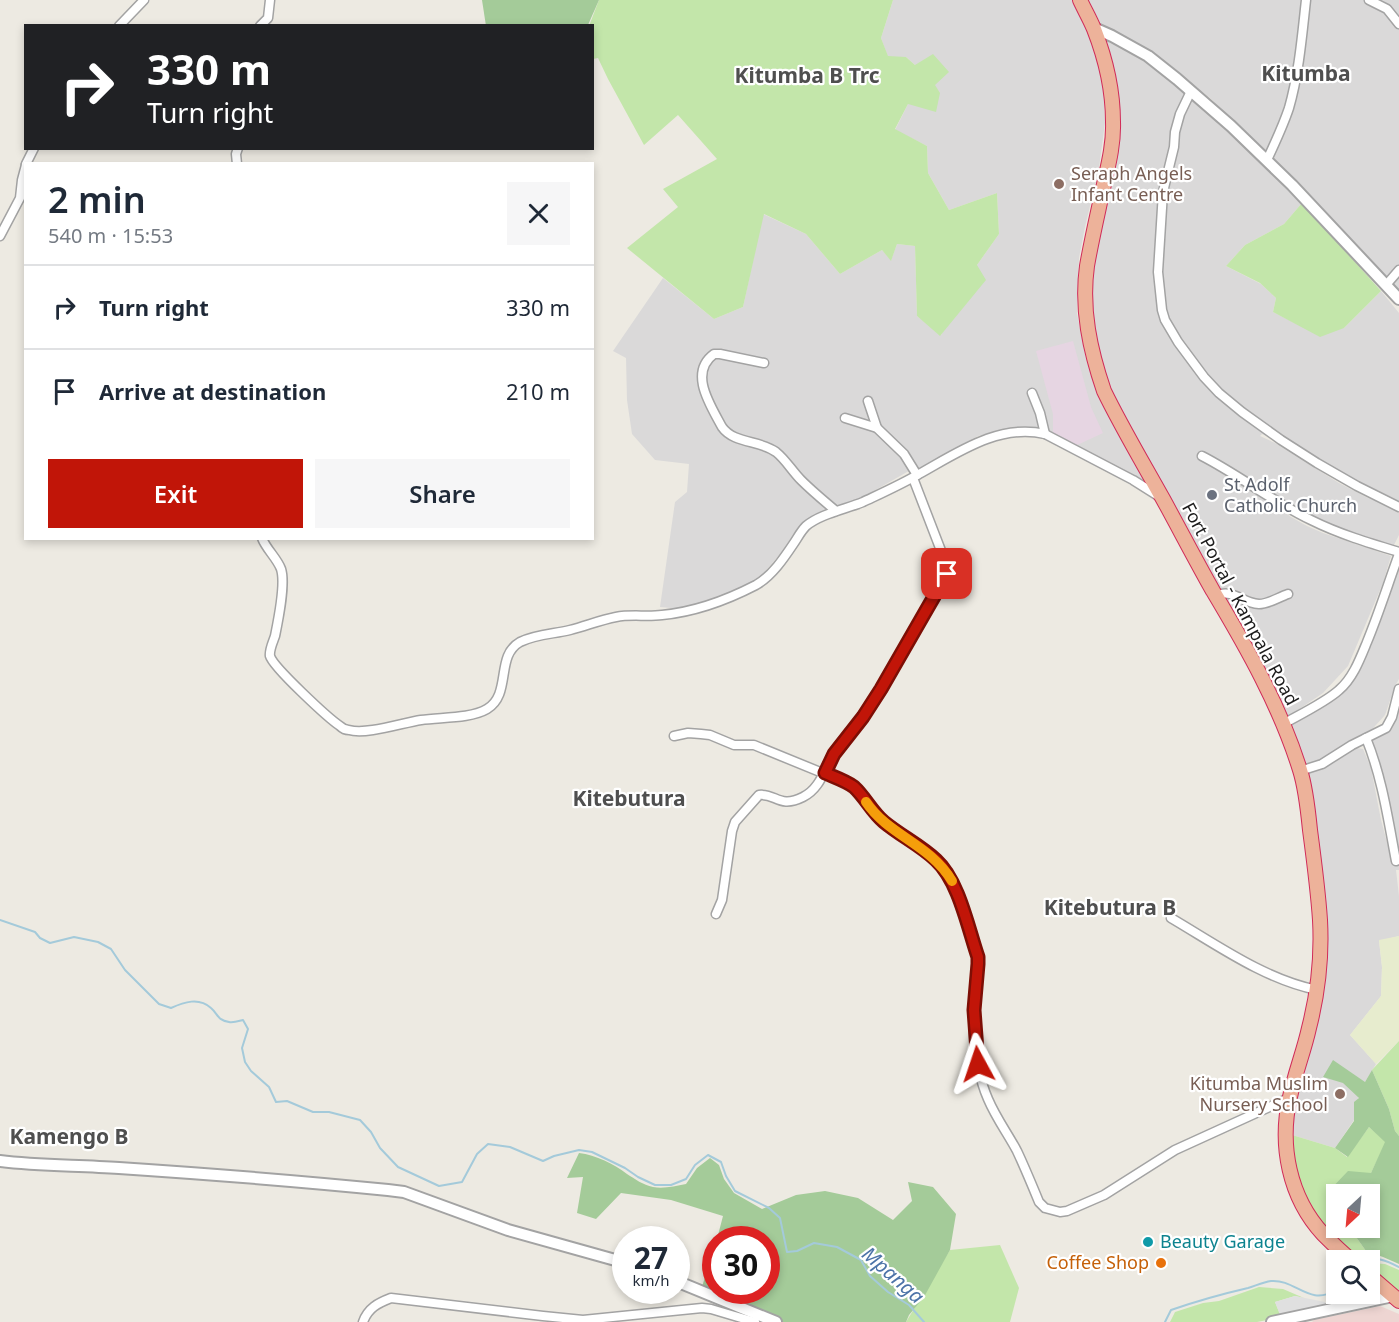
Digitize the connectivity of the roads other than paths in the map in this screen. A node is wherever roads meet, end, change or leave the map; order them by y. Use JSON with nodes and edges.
{"nodes":[{"id":1,"x":144,"y":0,"type":"edge"},
{"id":2,"x":270,"y":0,"type":"edge"},
{"id":3,"x":1080,"y":0,"type":"edge"},
{"id":4,"x":1306,"y":0,"type":"edge"},
{"id":5,"x":1369,"y":0,"type":"edge"},
{"id":6,"x":121,"y":24,"type":"edge"},
{"id":7,"x":262,"y":24,"type":"edge"},
{"id":8,"x":1399,"y":24,"type":"edge"},
{"id":9,"x":1094,"y":28,"type":"junction"},
{"id":10,"x":1191,"y":91,"type":"junction"},
{"id":11,"x":1267,"y":160,"type":"junction"},
{"id":12,"x":24,"y":172,"type":"edge"},
{"id":13,"x":0,"y":236,"type":"edge"},
{"id":14,"x":1399,"y":270,"type":"edge"},
{"id":15,"x":1386,"y":285,"type":"junction"},
{"id":16,"x":1399,"y":299,"type":"edge"},
{"id":17,"x":764,"y":363,"type":"dead end"},
{"id":18,"x":1032,"y":393,"type":"dead end"},
{"id":19,"x":868,"y":401,"type":"dead end"},
{"id":20,"x":844,"y":418,"type":"dead end"},
{"id":21,"x":878,"y":428,"type":"junction"},
{"id":22,"x":1045,"y":434,"type":"junction"},
{"id":23,"x":1202,"y":456,"type":"dead end"},
{"id":24,"x":915,"y":477,"type":"junction"},
{"id":25,"x":1163,"y":499,"type":"junction"},
{"id":26,"x":1399,"y":507,"type":"edge"},
{"id":27,"x":836,"y":511,"type":"junction"},
{"id":28,"x":263,"y":540,"type":"edge"},
{"id":29,"x":1399,"y":553,"type":"edge"},
{"id":30,"x":1288,"y":594,"type":"dead end"},
{"id":31,"x":1216,"y":595,"type":"junction"},
{"id":32,"x":1399,"y":689,"type":"edge"},
{"id":33,"x":1283,"y":724,"type":"junction"},
{"id":34,"x":674,"y":736,"type":"dead end"},
{"id":35,"x":1366,"y":738,"type":"junction"},
{"id":36,"x":1300,"y":771,"type":"junction"},
{"id":37,"x":825,"y":773,"type":"junction"},
{"id":38,"x":1396,"y":861,"type":"dead end"},
{"id":39,"x":716,"y":914,"type":"dead end"},
{"id":40,"x":1172,"y":918,"type":"dead end"},
{"id":41,"x":1317,"y":990,"type":"junction"},
{"id":42,"x":1289,"y":1098,"type":"junction"},
{"id":43,"x":0,"y":1161,"type":"edge"},
{"id":44,"x":1340,"y":1250,"type":"edge"},
{"id":45,"x":612,"y":1259,"type":"edge"},
{"id":46,"x":1380,"y":1285,"type":"edge"},
{"id":47,"x":690,"y":1287,"type":"edge"},
{"id":48,"x":1396,"y":1299,"type":"edge"},
{"id":49,"x":1316,"y":1317,"type":"edge"},
{"id":50,"x":363,"y":1322,"type":"edge"},
{"id":51,"x":755,"y":1322,"type":"edge"},
{"id":52,"x":776,"y":1322,"type":"edge"},
{"id":53,"x":1272,"y":1322,"type":"edge"}],
"edges":[{"from":1,"to":6,"type":"street"},
{"from":2,"to":7,"type":"street"},
{"from":3,"to":9,"type":"highway","name":"Fort Portal - Kampala Road"},
{"from":4,"to":11,"type":"street"},
{"from":5,"to":8,"type":"street"},
{"from":9,"to":10,"type":"street"},
{"from":9,"to":25,"type":"highway","name":"Fort Portal - Kampala Road"},
{"from":10,"to":11,"type":"street"},
{"from":10,"to":26,"type":"street"},
{"from":11,"to":15,"type":"street"},
{"from":12,"to":13,"type":"street"},
{"from":14,"to":15,"type":"street"},
{"from":15,"to":16,"type":"street"},
{"from":17,"to":27,"type":"street"},
{"from":18,"to":22,"type":"street"},
{"from":19,"to":21,"type":"street"},
{"from":20,"to":21,"type":"street"},
{"from":21,"to":24,"type":"street"},
{"from":22,"to":24,"type":"street"},
{"from":22,"to":25,"type":"street"},
{"from":23,"to":29,"type":"street"},
{"from":24,"to":27,"type":"street"},
{"from":24,"to":37,"type":"street"},
{"from":25,"to":31,"type":"highway","name":"Fort Portal - Kampala Road"},
{"from":27,"to":28,"type":"street"},
{"from":29,"to":33,"type":"street"},
{"from":30,"to":31,"type":"street"},
{"from":31,"to":33,"type":"highway","name":"Fort Portal - Kampala Road"},
{"from":32,"to":35,"type":"street"},
{"from":33,"to":36,"type":"highway","name":"Fort Portal - Kampala Road"},
{"from":34,"to":37,"type":"street"},
{"from":35,"to":36,"type":"street"},
{"from":35,"to":38,"type":"street"},
{"from":36,"to":41,"type":"highway","name":"Fort Portal - Kampala Road"},
{"from":37,"to":39,"type":"street"},
{"from":37,"to":42,"type":"street"},
{"from":40,"to":41,"type":"street"},
{"from":41,"to":42,"type":"highway","name":"Fort Portal - Kampala Road"},
{"from":42,"to":44,"type":"highway","name":"Fort Portal - Kampala Road"},
{"from":43,"to":45,"type":"street"},
{"from":46,"to":48,"type":"highway"},
{"from":47,"to":52,"type":"street"},
{"from":48,"to":49,"type":"street"},
{"from":49,"to":53,"type":"street"},
{"from":50,"to":51,"type":"street"}]}
